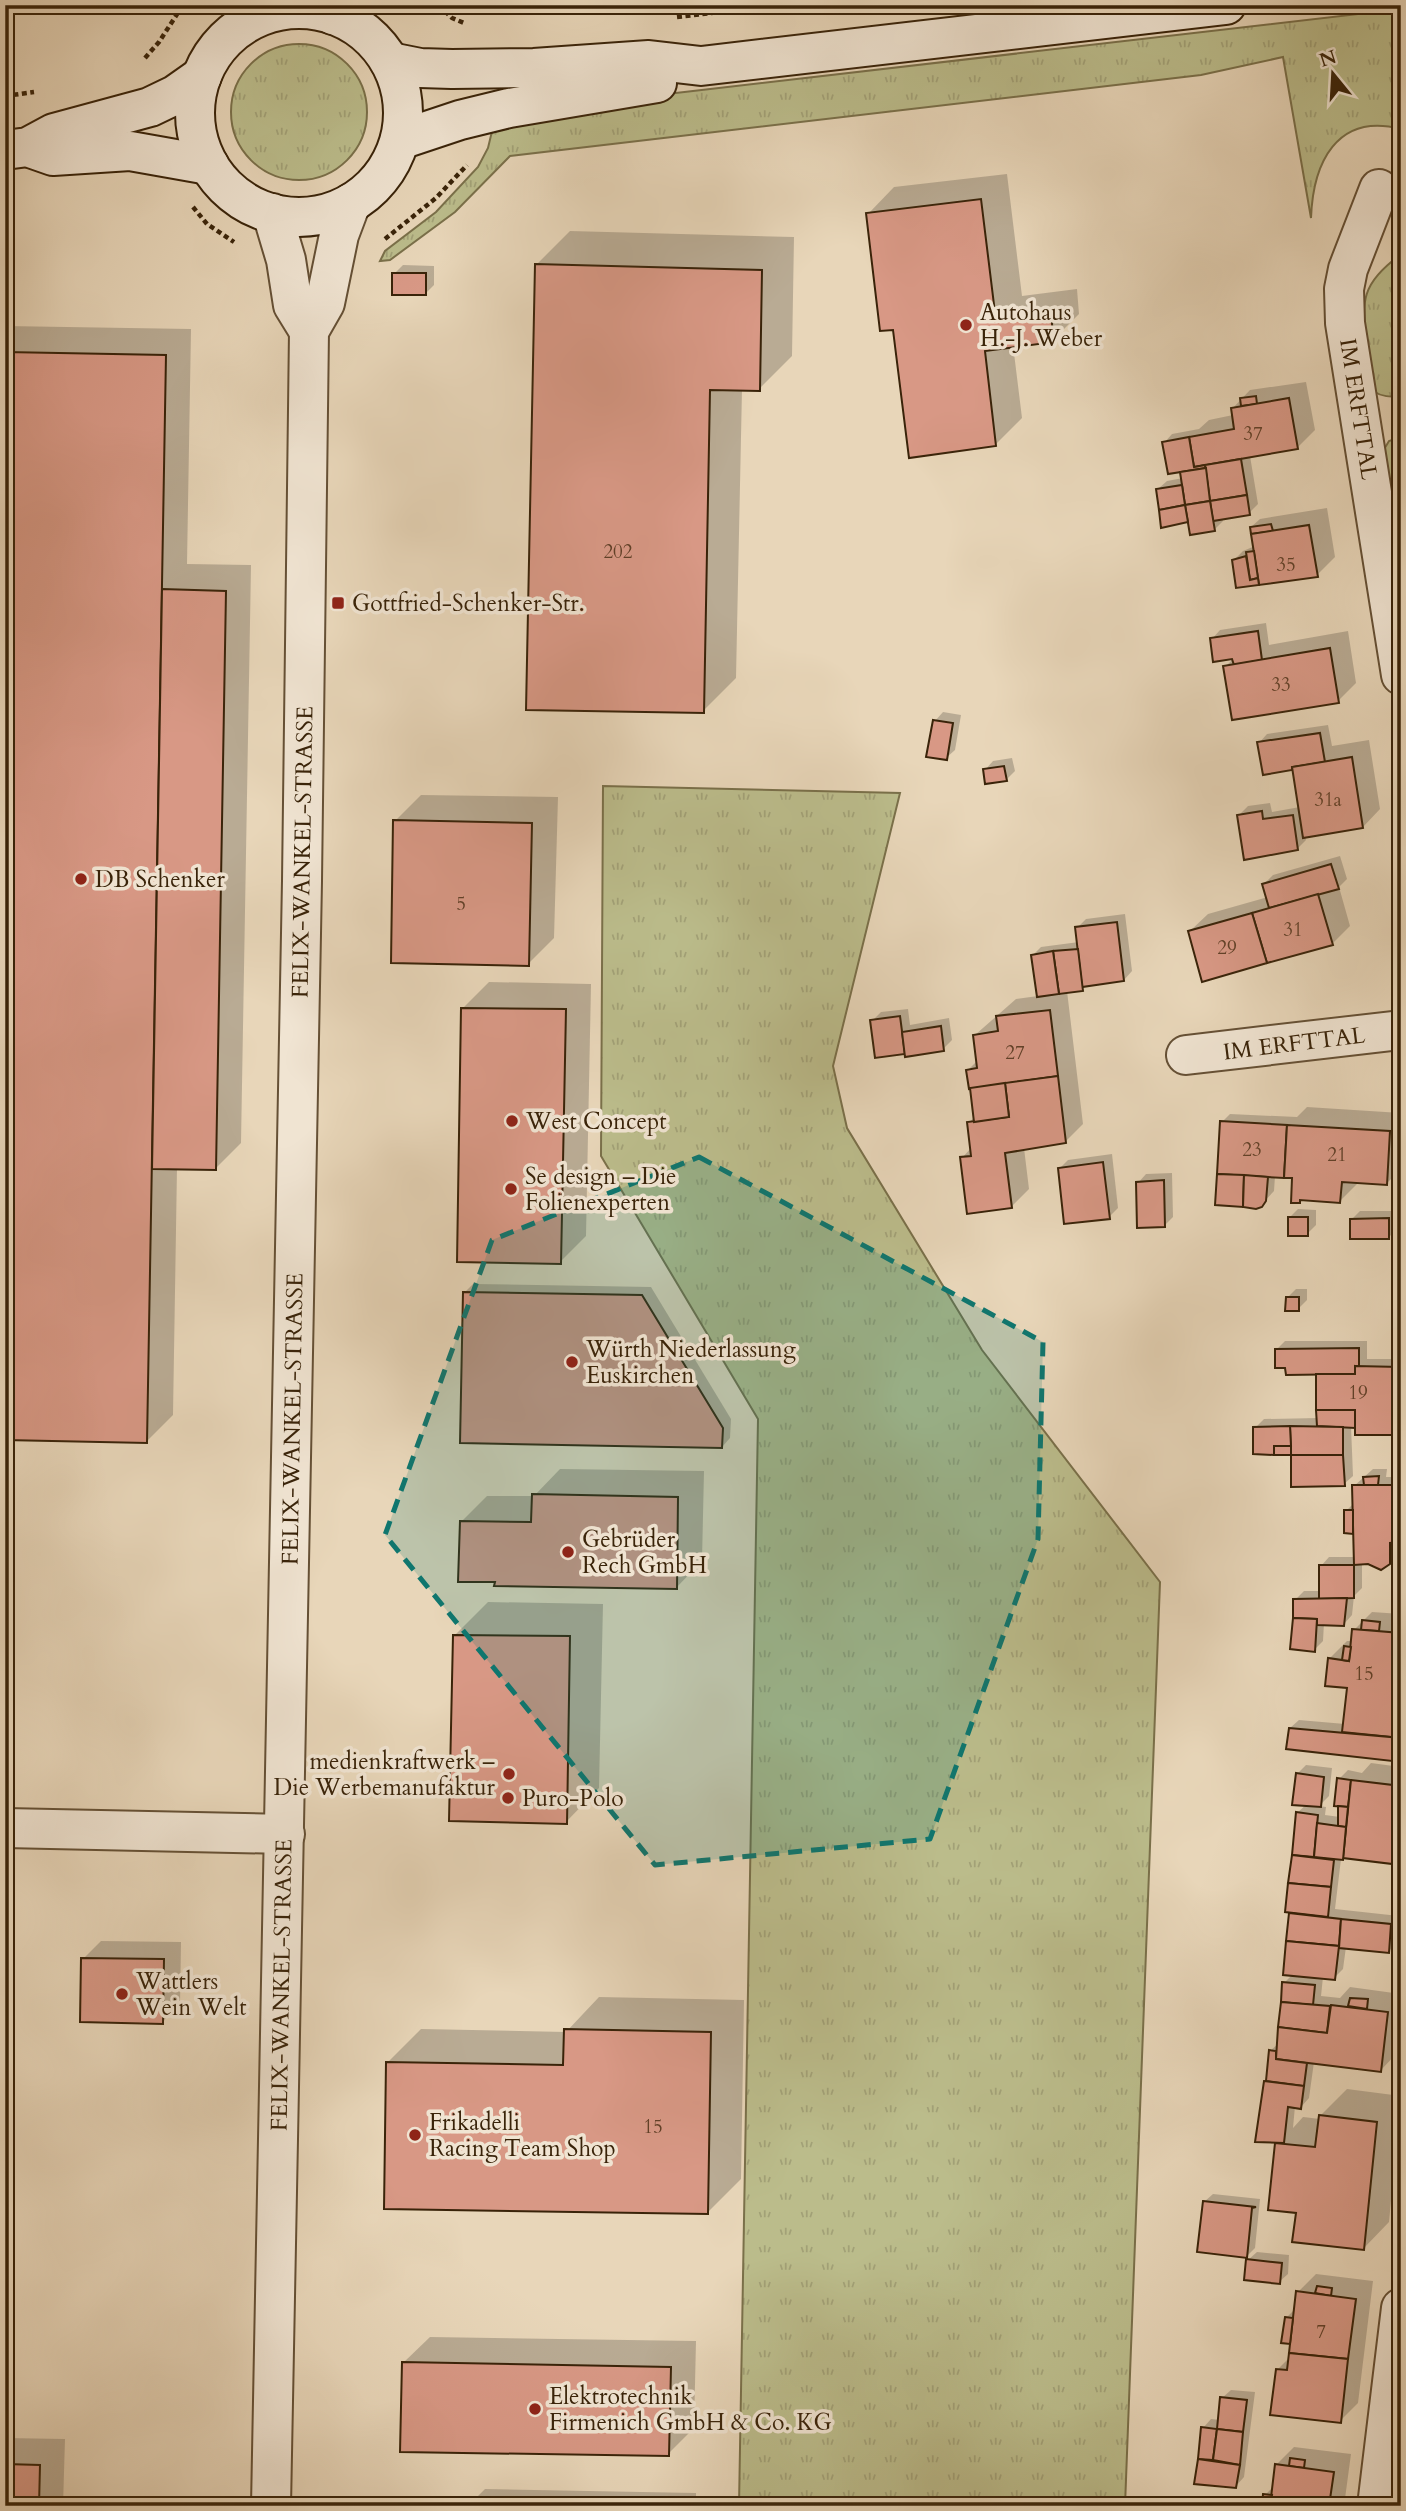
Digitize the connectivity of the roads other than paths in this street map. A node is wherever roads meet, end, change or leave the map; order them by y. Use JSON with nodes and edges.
{"nodes":[{"id":1,"x":1226,"y":5,"type":"edge"},
{"id":2,"x":332,"y":10,"type":"edge"},
{"id":3,"x":252,"y":13,"type":"edge"},
{"id":4,"x":390,"y":62,"type":"junction"},
{"id":5,"x":701,"y":66,"type":"junction"},
{"id":6,"x":202,"y":76,"type":"junction"},
{"id":7,"x":400,"y":140,"type":"junction"},
{"id":8,"x":17,"y":148,"type":"edge"},
{"id":9,"x":209,"y":165,"type":"junction"},
{"id":10,"x":1378,"y":189,"type":"dead end"},
{"id":11,"x":351,"y":203,"type":"junction"},
{"id":12,"x":272,"y":213,"type":"junction"},
{"id":13,"x":309,"y":331,"type":"junction"},
{"id":14,"x":1401,"y":675,"type":"edge"},
{"id":15,"x":1401,"y":1030,"type":"edge"},
{"id":16,"x":1186,"y":1055,"type":"dead end"},
{"id":17,"x":5,"y":1828,"type":"edge"},
{"id":18,"x":285,"y":1834,"type":"junction"},
{"id":19,"x":1401,"y":2308,"type":"edge"},
{"id":20,"x":271,"y":2506,"type":"edge"},
{"id":21,"x":1377,"y":2506,"type":"edge"}],
"edges":[{"from":1,"to":5,"type":"street"},
{"from":2,"to":3,"type":"street"},
{"from":2,"to":4,"type":"street"},
{"from":3,"to":6,"type":"street"},
{"from":4,"to":5,"type":"street"},
{"from":4,"to":7,"type":"street"},
{"from":5,"to":7,"type":"street"},
{"from":6,"to":8,"type":"street"},
{"from":6,"to":9,"type":"street"},
{"from":7,"to":11,"type":"street"},
{"from":8,"to":9,"type":"street"},
{"from":9,"to":12,"type":"street"},
{"from":10,"to":14,"type":"street","name":"IM ERFTTAL"},
{"from":11,"to":12,"type":"street"},
{"from":11,"to":13,"type":"street","name":"FELIX-WANKEL-STRASSE"},
{"from":12,"to":13,"type":"street","name":"FELIX-WANKEL-STRASSE"},
{"from":13,"to":18,"type":"street","name":"FELIX-WANKEL-STRASSE"},
{"from":15,"to":16,"type":"street","name":"IM ERFTTAL"},
{"from":17,"to":18,"type":"street"},
{"from":18,"to":20,"type":"street","name":"FELIX-WANKEL-STRASSE"},
{"from":19,"to":21,"type":"street"}]}
